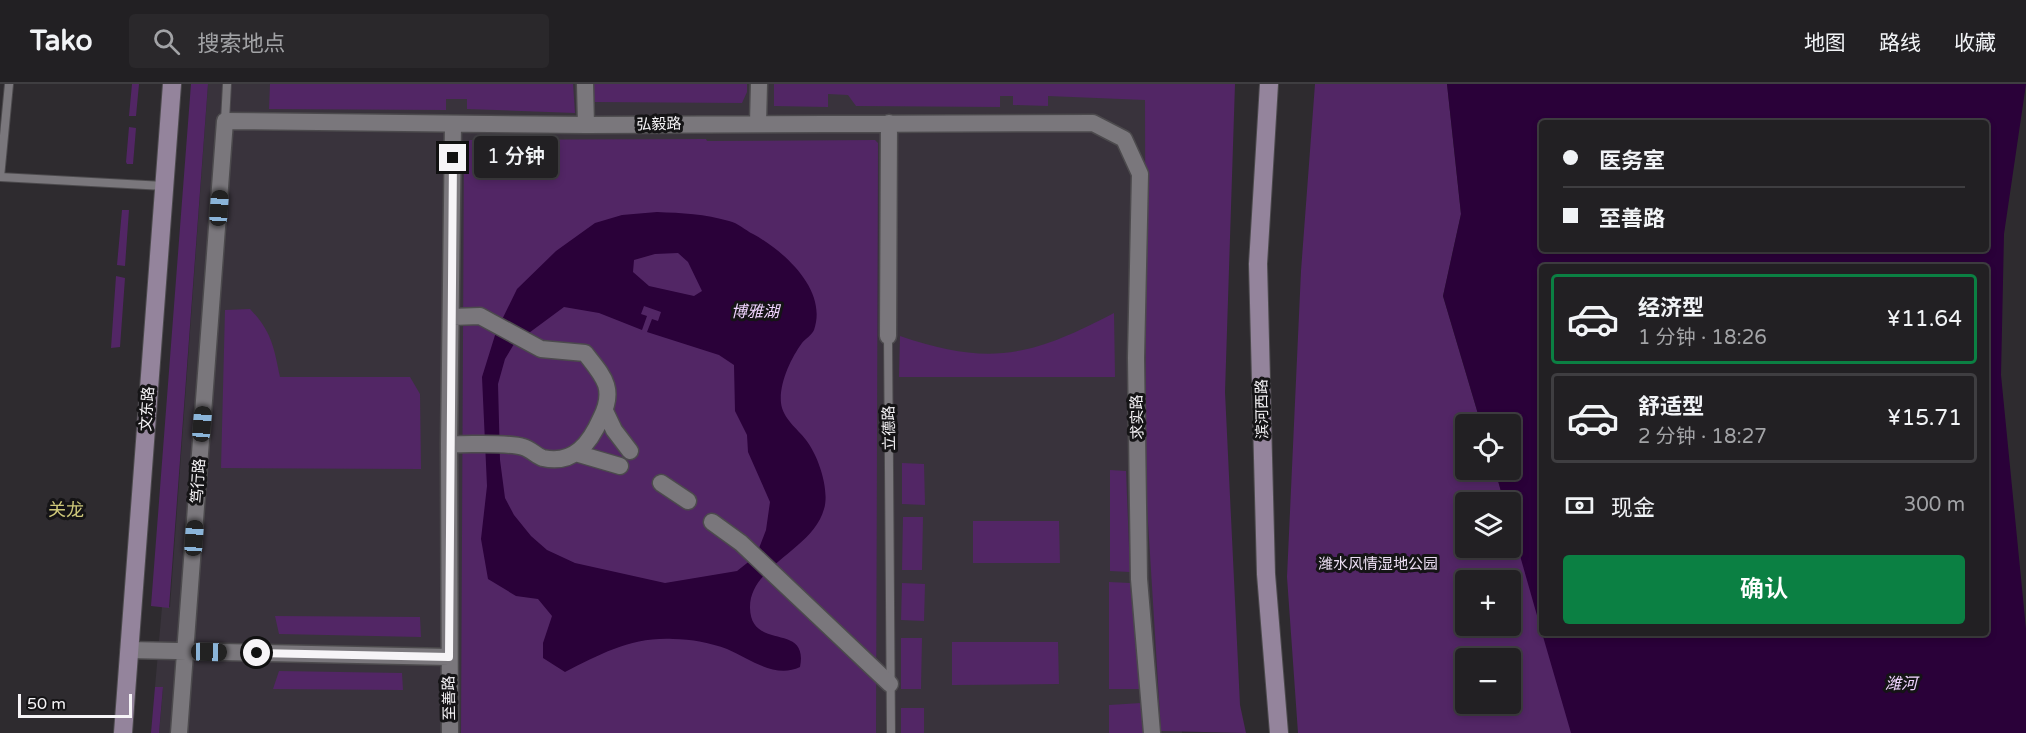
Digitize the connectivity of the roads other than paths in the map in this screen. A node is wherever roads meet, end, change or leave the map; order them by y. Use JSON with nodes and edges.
{"nodes":[{"id":1,"x":9,"y":84,"type":"edge"},
{"id":2,"x":172,"y":84,"type":"edge"},
{"id":3,"x":227,"y":84,"type":"edge"},
{"id":4,"x":585,"y":84,"type":"edge"},
{"id":5,"x":759,"y":84,"type":"edge"},
{"id":6,"x":1269,"y":84,"type":"edge"},
{"id":7,"x":225,"y":121,"type":"junction"},
{"id":8,"x":758,"y":123,"type":"junction"},
{"id":9,"x":889,"y":123,"type":"junction"},
{"id":10,"x":1093,"y":123,"type":"joint"},
{"id":11,"x":453,"y":124,"type":"junction"},
{"id":12,"x":586,"y":125,"type":"junction"},
{"id":13,"x":0,"y":177,"type":"edge"},
{"id":14,"x":164,"y":186,"type":"junction"},
{"id":15,"x":451,"y":317,"type":"junction"},
{"id":16,"x":888,"y":336,"type":"joint"},
{"id":17,"x":605,"y":411,"type":"junction"},
{"id":18,"x":449,"y":444,"type":"junction"},
{"id":19,"x":630,"y":451,"type":"dead end"},
{"id":20,"x":579,"y":454,"type":"junction"},
{"id":21,"x":620,"y":466,"type":"dead end"},
{"id":22,"x":661,"y":483,"type":"dead end"},
{"id":23,"x":688,"y":501,"type":"dead end"},
{"id":24,"x":712,"y":522,"type":"dead end"},
{"id":25,"x":129,"y":650,"type":"junction"},
{"id":26,"x":185,"y":652,"type":"junction"},
{"id":27,"x":449,"y":657,"type":"junction"},
{"id":28,"x":890,"y":684,"type":"junction"},
{"id":29,"x":123,"y":733,"type":"edge"},
{"id":30,"x":178,"y":733,"type":"edge"},
{"id":31,"x":450,"y":733,"type":"edge"},
{"id":32,"x":891,"y":733,"type":"edge"},
{"id":33,"x":1152,"y":733,"type":"edge"},
{"id":34,"x":1279,"y":733,"type":"edge"}],
"edges":[{"from":1,"to":13,"type":"lane"},
{"from":2,"to":14,"type":"street","name":"文东路"},
{"from":3,"to":7,"type":"lane"},
{"from":4,"to":12,"type":"street"},
{"from":5,"to":8,"type":"street"},
{"from":6,"to":34,"type":"street","name":"滨河西路"},
{"from":7,"to":11,"type":"street","name":"弘毅路"},
{"from":7,"to":26,"type":"street","name":"笃行路"},
{"from":8,"to":9,"type":"street","name":"弘毅路"},
{"from":8,"to":12,"type":"street","name":"弘毅路"},
{"from":9,"to":10,"type":"street","name":"弘毅路"},
{"from":9,"to":16,"type":"street","name":"立德路"},
{"from":10,"to":33,"type":"street","name":"求实路"},
{"from":11,"to":12,"type":"street","name":"弘毅路"},
{"from":11,"to":15,"type":"street","name":"至善路"},
{"from":13,"to":14,"type":"lane"},
{"from":14,"to":25,"type":"street","name":"文东路"},
{"from":15,"to":17,"type":"street"},
{"from":15,"to":18,"type":"street","name":"至善路"},
{"from":16,"to":28,"type":"lane","name":"立德路"},
{"from":17,"to":19,"type":"street"},
{"from":17,"to":20,"type":"street"},
{"from":18,"to":20,"type":"street"},
{"from":18,"to":27,"type":"street","name":"至善路"},
{"from":20,"to":21,"type":"street"},
{"from":22,"to":23,"type":"street"},
{"from":24,"to":28,"type":"street"},
{"from":25,"to":26,"type":"street"},
{"from":25,"to":29,"type":"street","name":"文东路"},
{"from":26,"to":27,"type":"street"},
{"from":26,"to":30,"type":"street","name":"笃行路"},
{"from":27,"to":31,"type":"street","name":"至善路"},
{"from":28,"to":32,"type":"lane","name":"立德路"}]}
